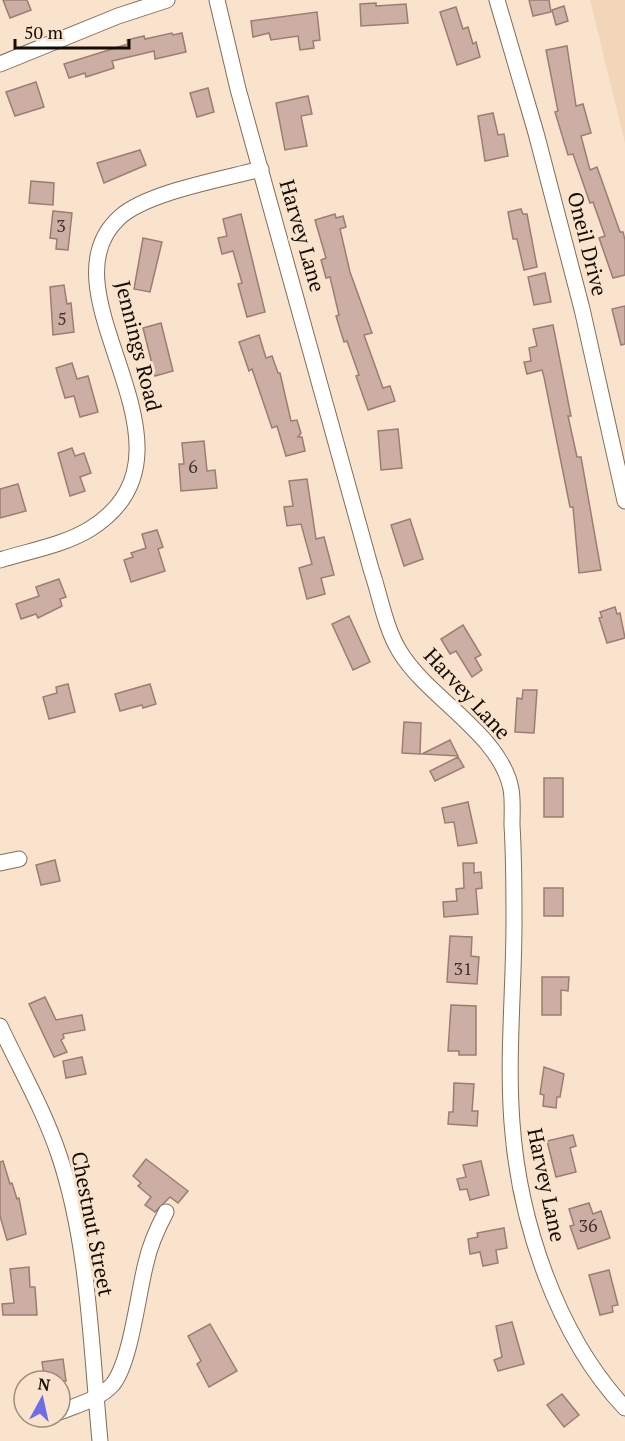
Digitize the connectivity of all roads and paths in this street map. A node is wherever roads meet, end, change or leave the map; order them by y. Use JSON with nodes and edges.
{"nodes":[{"id":1,"x":167,"y":0,"type":"edge"},
{"id":2,"x":217,"y":0,"type":"edge"},
{"id":3,"x":497,"y":0,"type":"edge"},
{"id":4,"x":0,"y":64,"type":"edge"},
{"id":5,"x":261,"y":169,"type":"junction"},
{"id":6,"x":625,"y":501,"type":"edge"},
{"id":7,"x":0,"y":560,"type":"edge"},
{"id":8,"x":19,"y":859,"type":"dead end"},
{"id":9,"x":0,"y":863,"type":"edge"},
{"id":10,"x":0,"y":1026,"type":"edge"},
{"id":11,"x":166,"y":1212,"type":"dead end"},
{"id":12,"x":96,"y":1397,"type":"junction"},
{"id":13,"x":72,"y":1407,"type":"edge"},
{"id":14,"x":625,"y":1408,"type":"edge"},
{"id":15,"x":100,"y":1441,"type":"edge"}],
"edges":[{"from":1,"to":4,"type":"street"},
{"from":2,"to":5,"type":"street","name":"Harvey Lane"},
{"from":3,"to":6,"type":"street","name":"Oneil Drive"},
{"from":5,"to":7,"type":"street","name":"Jennings Road"},
{"from":5,"to":14,"type":"street","name":"Harvey Lane"},
{"from":8,"to":9,"type":"street"},
{"from":10,"to":12,"type":"street","name":"Chestnut Street"},
{"from":11,"to":12,"type":"street"},
{"from":12,"to":13,"type":"street"},
{"from":12,"to":15,"type":"street","name":"Chestnut Street"}]}
